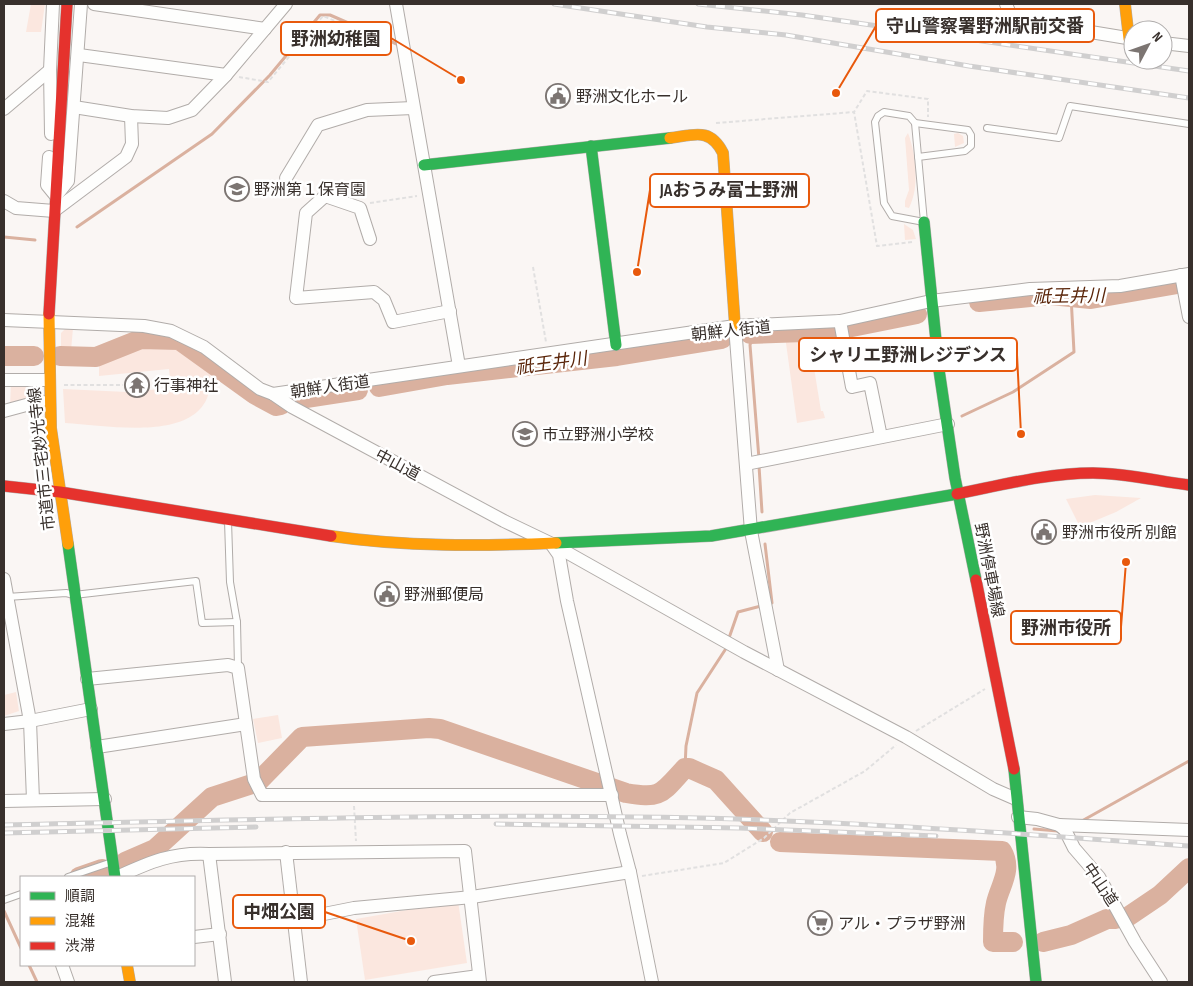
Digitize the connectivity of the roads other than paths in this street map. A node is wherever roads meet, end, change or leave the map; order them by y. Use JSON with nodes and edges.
{"nodes":[{"id":1,"x":53,"y":4,"type":"edge"},
{"id":2,"x":67,"y":4,"type":"edge"},
{"id":3,"x":81,"y":4,"type":"edge"},
{"id":4,"x":94,"y":4,"type":"edge"},
{"id":5,"x":286,"y":4,"type":"edge"},
{"id":6,"x":396,"y":4,"type":"edge"},
{"id":7,"x":1006,"y":4,"type":"edge"},
{"id":8,"x":1125,"y":4,"type":"edge"},
{"id":9,"x":1128,"y":20,"type":"edge"},
{"id":10,"x":264,"y":29,"type":"junction"},
{"id":11,"x":1123,"y":38,"type":"edge"},
{"id":12,"x":1173,"y":44,"type":"edge"},
{"id":13,"x":1189,"y":46,"type":"edge"},
{"id":14,"x":79,"y":55,"type":"junction"},
{"id":15,"x":50,"y":70,"type":"junction"},
{"id":16,"x":226,"y":75,"type":"junction"},
{"id":17,"x":74,"y":107,"type":"junction"},
{"id":18,"x":413,"y":108,"type":"junction"},
{"id":19,"x":4,"y":109,"type":"edge"},
{"id":20,"x":131,"y":116,"type":"junction"},
{"id":21,"x":915,"y":123,"type":"junction"},
{"id":22,"x":1189,"y":124,"type":"edge"},
{"id":23,"x":987,"y":128,"type":"dead end"},
{"id":24,"x":591,"y":146,"type":"junction"},
{"id":25,"x":918,"y":158,"type":"junction"},
{"id":26,"x":424,"y":165,"type":"junction"},
{"id":27,"x":286,"y":178,"type":"dead end"},
{"id":28,"x":56,"y":196,"type":"junction"},
{"id":29,"x":4,"y":201,"type":"edge"},
{"id":30,"x":54,"y":210,"type":"junction"},
{"id":31,"x":924,"y":222,"type":"junction"},
{"id":32,"x":370,"y":239,"type":"dead end"},
{"id":33,"x":1184,"y":275,"type":"edge"},
{"id":34,"x":931,"y":301,"type":"junction"},
{"id":35,"x":450,"y":311,"type":"junction"},
{"id":36,"x":1189,"y":317,"type":"edge"},
{"id":37,"x":4,"y":320,"type":"edge"},
{"id":38,"x":49,"y":323,"type":"junction"},
{"id":39,"x":735,"y":326,"type":"junction"},
{"id":40,"x":841,"y":328,"type":"junction"},
{"id":41,"x":616,"y":345,"type":"junction"},
{"id":42,"x":459,"y":366,"type":"junction"},
{"id":43,"x":4,"y":380,"type":"edge"},
{"id":44,"x":54,"y":382,"type":"junction"},
{"id":45,"x":273,"y":394,"type":"junction"},
{"id":46,"x":41,"y":401,"type":"dead end"},
{"id":47,"x":4,"y":411,"type":"edge"},
{"id":48,"x":948,"y":424,"type":"junction"},
{"id":49,"x":881,"y":437,"type":"junction"},
{"id":50,"x":755,"y":462,"type":"junction"},
{"id":51,"x":1189,"y":485,"type":"edge"},
{"id":52,"x":4,"y":486,"type":"edge"},
{"id":53,"x":60,"y":492,"type":"junction"},
{"id":54,"x":958,"y":494,"type":"junction"},
{"id":55,"x":228,"y":521,"type":"junction"},
{"id":56,"x":751,"y":531,"type":"junction"},
{"id":57,"x":552,"y":544,"type":"junction"},
{"id":58,"x":4,"y":579,"type":"edge"},
{"id":59,"x":74,"y":594,"type":"junction"},
{"id":60,"x":6,"y":597,"type":"edge"},
{"id":61,"x":237,"y":622,"type":"junction"},
{"id":62,"x":238,"y":668,"type":"junction"},
{"id":63,"x":778,"y":670,"type":"junction"},
{"id":64,"x":87,"y":679,"type":"junction"},
{"id":65,"x":91,"y":709,"type":"junction"},
{"id":66,"x":30,"y":721,"type":"junction"},
{"id":67,"x":4,"y":724,"type":"edge"},
{"id":68,"x":246,"y":724,"type":"junction"},
{"id":69,"x":97,"y":747,"type":"junction"},
{"id":70,"x":612,"y":795,"type":"junction"},
{"id":71,"x":105,"y":799,"type":"junction"},
{"id":72,"x":1016,"y":799,"type":"junction"},
{"id":73,"x":33,"y":800,"type":"junction"},
{"id":74,"x":4,"y":801,"type":"edge"},
{"id":75,"x":1018,"y":817,"type":"junction"},
{"id":76,"x":1059,"y":825,"type":"junction"},
{"id":77,"x":1189,"y":830,"type":"edge"},
{"id":78,"x":286,"y":852,"type":"junction"},
{"id":79,"x":209,"y":854,"type":"junction"},
{"id":80,"x":113,"y":861,"type":"junction"},
{"id":81,"x":631,"y":875,"type":"junction"},
{"id":82,"x":71,"y":876,"type":"edge"},
{"id":83,"x":116,"y":876,"type":"edge"},
{"id":84,"x":118,"y":876,"type":"edge"},
{"id":85,"x":20,"y":894,"type":"edge"},
{"id":86,"x":472,"y":897,"type":"junction"},
{"id":87,"x":4,"y":900,"type":"edge"},
{"id":88,"x":294,"y":920,"type":"junction"},
{"id":89,"x":220,"y":934,"type":"junction"},
{"id":90,"x":195,"y":937,"type":"edge"},
{"id":91,"x":62,"y":966,"type":"edge"},
{"id":92,"x":127,"y":966,"type":"edge"},
{"id":93,"x":480,"y":979,"type":"edge"},
{"id":94,"x":68,"y":982,"type":"edge"},
{"id":95,"x":130,"y":982,"type":"edge"},
{"id":96,"x":225,"y":982,"type":"edge"},
{"id":97,"x":302,"y":982,"type":"edge"},
{"id":98,"x":434,"y":982,"type":"edge"},
{"id":99,"x":652,"y":982,"type":"edge"},
{"id":100,"x":1036,"y":982,"type":"edge"},
{"id":101,"x":1161,"y":982,"type":"edge"}],
"edges":[{"from":1,"to":15,"type":"street"},
{"from":2,"to":28,"type":"street","name":"市道市三宅妙光寺線"},
{"from":3,"to":14,"type":"street"},
{"from":4,"to":10,"type":"street"},
{"from":5,"to":10,"type":"street"},
{"from":6,"to":18,"type":"street"},
{"from":7,"to":11,"type":"street"},
{"from":8,"to":9,"type":"street"},
{"from":10,"to":16,"type":"street"},
{"from":12,"to":13,"type":"street"},
{"from":14,"to":16,"type":"street"},
{"from":14,"to":17,"type":"street"},
{"from":15,"to":19,"type":"street"},
{"from":15,"to":28,"type":"street"},
{"from":16,"to":20,"type":"street"},
{"from":17,"to":20,"type":"street"},
{"from":17,"to":28,"type":"street"},
{"from":18,"to":26,"type":"street"},
{"from":18,"to":27,"type":"street"},
{"from":20,"to":30,"type":"street"},
{"from":21,"to":25,"type":"lane"},
{"from":21,"to":25,"type":"lane"},
{"from":21,"to":31,"type":"lane"},
{"from":22,"to":23,"type":"lane"},
{"from":24,"to":26,"type":"street"},
{"from":24,"to":39,"type":"street"},
{"from":24,"to":41,"type":"street"},
{"from":25,"to":31,"type":"lane"},
{"from":26,"to":35,"type":"street"},
{"from":28,"to":30,"type":"street","name":"市道市三宅妙光寺線"},
{"from":29,"to":30,"type":"street"},
{"from":30,"to":38,"type":"street","name":"市道市三宅妙光寺線"},
{"from":31,"to":34,"type":"street","name":"野洲停車場線"},
{"from":32,"to":35,"type":"street"},
{"from":33,"to":34,"type":"street","name":"朝鮮人街道"},
{"from":33,"to":36,"type":"street"},
{"from":34,"to":40,"type":"street","name":"朝鮮人街道"},
{"from":34,"to":48,"type":"street","name":"野洲停車場線"},
{"from":35,"to":42,"type":"street"},
{"from":37,"to":38,"type":"street","name":"中山道"},
{"from":38,"to":44,"type":"street","name":"市道市三宅妙光寺線"},
{"from":38,"to":45,"type":"street","name":"中山道"},
{"from":39,"to":40,"type":"street","name":"朝鮮人街道"},
{"from":39,"to":41,"type":"street","name":"朝鮮人街道"},
{"from":39,"to":50,"type":"street"},
{"from":40,"to":49,"type":"street"},
{"from":41,"to":42,"type":"street","name":"朝鮮人街道"},
{"from":42,"to":45,"type":"street","name":"朝鮮人街道"},
{"from":43,"to":44,"type":"street"},
{"from":44,"to":53,"type":"street","name":"市道市三宅妙光寺線"},
{"from":45,"to":57,"type":"street","name":"中山道"},
{"from":46,"to":47,"type":"street"},
{"from":48,"to":49,"type":"street"},
{"from":48,"to":54,"type":"street","name":"野洲停車場線"},
{"from":49,"to":50,"type":"street"},
{"from":50,"to":56,"type":"street"},
{"from":51,"to":54,"type":"street"},
{"from":52,"to":53,"type":"street"},
{"from":53,"to":55,"type":"street"},
{"from":53,"to":59,"type":"street","name":"市道市三宅妙光寺線"},
{"from":54,"to":56,"type":"street"},
{"from":54,"to":72,"type":"street","name":"野洲停車場線"},
{"from":55,"to":57,"type":"street"},
{"from":55,"to":61,"type":"lane"},
{"from":56,"to":57,"type":"street"},
{"from":56,"to":63,"type":"street"},
{"from":57,"to":63,"type":"street","name":"中山道"},
{"from":57,"to":70,"type":"street"},
{"from":58,"to":60,"type":"street"},
{"from":59,"to":60,"type":"lane"},
{"from":59,"to":61,"type":"lane"},
{"from":59,"to":64,"type":"street","name":"市道市三宅妙光寺線"},
{"from":60,"to":66,"type":"street"},
{"from":61,"to":62,"type":"lane"},
{"from":62,"to":64,"type":"street"},
{"from":62,"to":68,"type":"street"},
{"from":63,"to":72,"type":"street","name":"中山道"},
{"from":64,"to":65,"type":"street","name":"市道市三宅妙光寺線"},
{"from":65,"to":66,"type":"street"},
{"from":65,"to":69,"type":"street","name":"市道市三宅妙光寺線"},
{"from":66,"to":67,"type":"street"},
{"from":66,"to":73,"type":"street"},
{"from":68,"to":69,"type":"street"},
{"from":68,"to":70,"type":"street"},
{"from":69,"to":71,"type":"street","name":"市道市三宅妙光寺線"},
{"from":70,"to":81,"type":"street"},
{"from":71,"to":73,"type":"street"},
{"from":71,"to":80,"type":"street","name":"市道市三宅妙光寺線"},
{"from":72,"to":75,"type":"street","name":"野洲停車場線"},
{"from":73,"to":74,"type":"street"},
{"from":75,"to":76,"type":"street"},
{"from":75,"to":100,"type":"street","name":"野洲停車場線"},
{"from":76,"to":77,"type":"street"},
{"from":76,"to":101,"type":"street","name":"中山道"},
{"from":78,"to":79,"type":"street"},
{"from":78,"to":86,"type":"street"},
{"from":78,"to":88,"type":"street"},
{"from":79,"to":84,"type":"street"},
{"from":79,"to":89,"type":"street"},
{"from":80,"to":82,"type":"lane"},
{"from":80,"to":83,"type":"street","name":"市道市三宅妙光寺線"},
{"from":81,"to":86,"type":"street"},
{"from":81,"to":99,"type":"street"},
{"from":85,"to":87,"type":"lane"},
{"from":86,"to":88,"type":"street"},
{"from":86,"to":93,"type":"street"},
{"from":88,"to":97,"type":"street"},
{"from":89,"to":90,"type":"street"},
{"from":89,"to":96,"type":"street"},
{"from":91,"to":94,"type":"street"},
{"from":92,"to":95,"type":"street"},
{"from":93,"to":98,"type":"street"}]}
